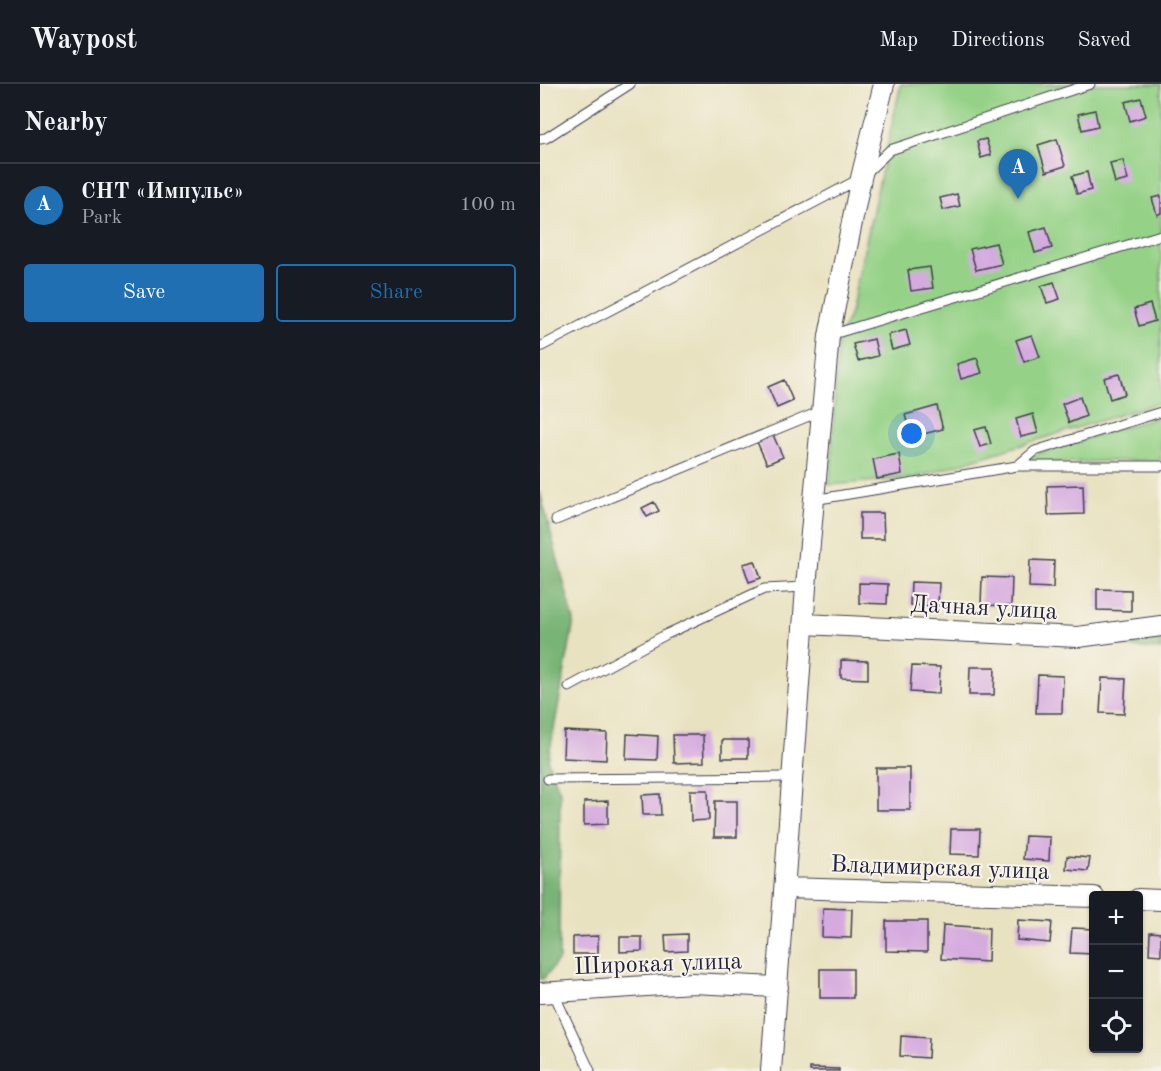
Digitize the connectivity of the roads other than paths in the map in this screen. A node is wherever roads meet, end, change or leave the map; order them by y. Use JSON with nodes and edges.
{"nodes":[{"id":1,"x":630,"y":84,"type":"edge"},
{"id":2,"x":884,"y":84,"type":"edge"},
{"id":3,"x":1090,"y":84,"type":"edge"},
{"id":4,"x":540,"y":139,"type":"edge"},
{"id":5,"x":861,"y":178,"type":"junction"},
{"id":6,"x":1161,"y":235,"type":"edge"},
{"id":7,"x":828,"y":336,"type":"junction"},
{"id":8,"x":540,"y":347,"type":"edge"},
{"id":9,"x":821,"y":411,"type":"junction"},
{"id":10,"x":1161,"y":412,"type":"edge"},
{"id":11,"x":1017,"y":466,"type":"junction"},
{"id":12,"x":1161,"y":466,"type":"edge"},
{"id":13,"x":813,"y":500,"type":"junction"},
{"id":14,"x":556,"y":520,"type":"dead end"},
{"id":15,"x":806,"y":587,"type":"junction"},
{"id":16,"x":804,"y":624,"type":"junction"},
{"id":17,"x":1161,"y":626,"type":"edge"},
{"id":18,"x":569,"y":687,"type":"dead end"},
{"id":19,"x":792,"y":777,"type":"junction"},
{"id":20,"x":548,"y":779,"type":"dead end"},
{"id":21,"x":786,"y":888,"type":"junction"},
{"id":22,"x":1089,"y":897,"type":"edge"},
{"id":23,"x":1143,"y":899,"type":"edge"},
{"id":24,"x":1161,"y":900,"type":"edge"},
{"id":25,"x":778,"y":987,"type":"junction"},
{"id":26,"x":546,"y":993,"type":"edge"},
{"id":27,"x":591,"y":1071,"type":"edge"},
{"id":28,"x":771,"y":1071,"type":"edge"}],
"edges":[{"from":1,"to":4,"type":"lane"},
{"from":2,"to":5,"type":"street"},
{"from":3,"to":5,"type":"lane"},
{"from":5,"to":7,"type":"street"},
{"from":5,"to":8,"type":"lane"},
{"from":6,"to":7,"type":"lane"},
{"from":7,"to":9,"type":"street"},
{"from":9,"to":13,"type":"street"},
{"from":9,"to":14,"type":"lane"},
{"from":10,"to":11,"type":"lane"},
{"from":11,"to":12,"type":"lane"},
{"from":11,"to":13,"type":"lane"},
{"from":13,"to":15,"type":"street"},
{"from":15,"to":16,"type":"street"},
{"from":15,"to":18,"type":"lane"},
{"from":16,"to":17,"type":"street","name":"Дачная улица"},
{"from":16,"to":19,"type":"street"},
{"from":19,"to":20,"type":"lane"},
{"from":19,"to":21,"type":"street"},
{"from":21,"to":22,"type":"street","name":"Владимирская улица"},
{"from":21,"to":25,"type":"street"},
{"from":23,"to":24,"type":"street"},
{"from":25,"to":26,"type":"street","name":"Широкая улица"},
{"from":25,"to":28,"type":"street"},
{"from":26,"to":27,"type":"lane"}]}
